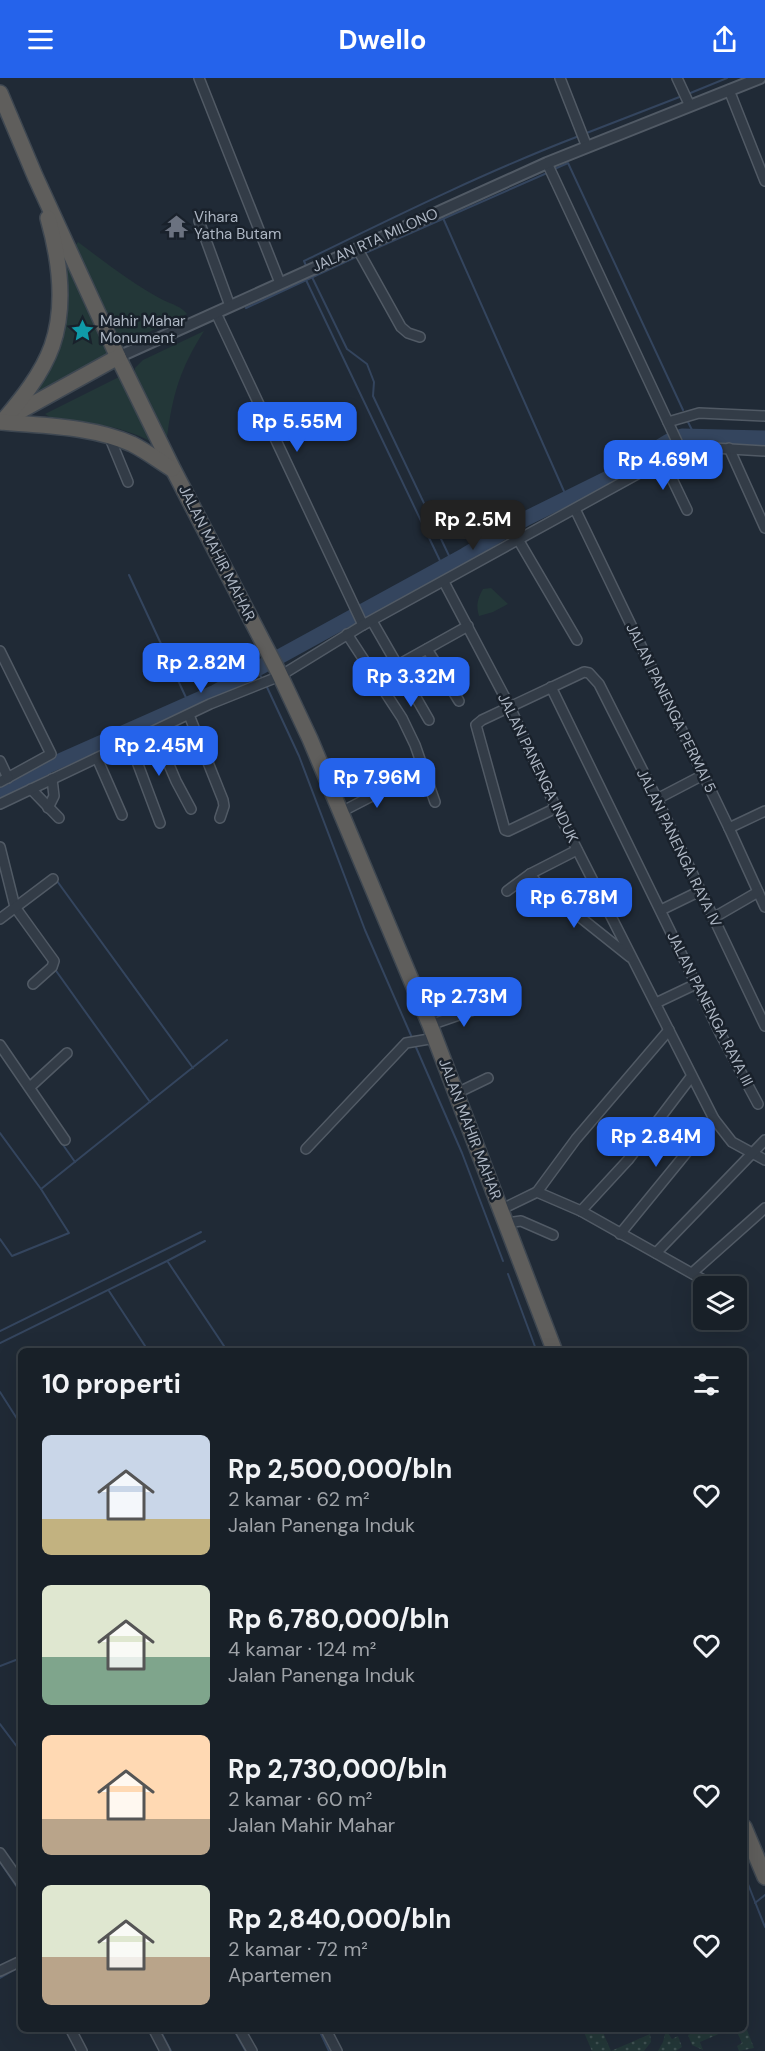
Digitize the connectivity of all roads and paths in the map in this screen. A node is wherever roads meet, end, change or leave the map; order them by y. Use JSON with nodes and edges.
{"nodes":[{"id":1,"x":199,"y":78,"type":"edge"},
{"id":2,"x":560,"y":78,"type":"edge"},
{"id":3,"x":678,"y":78,"type":"edge"},
{"id":4,"x":760,"y":78,"type":"edge"},
{"id":5,"x":729,"y":90,"type":"junction"},
{"id":6,"x":0,"y":93,"type":"edge"},
{"id":7,"x":690,"y":106,"type":"junction"},
{"id":8,"x":587,"y":147,"type":"junction"},
{"id":9,"x":546,"y":163,"type":"junction"},
{"id":10,"x":35,"y":176,"type":"junction"},
{"id":11,"x":765,"y":181,"type":"edge"},
{"id":12,"x":199,"y":221,"type":"dead end"},
{"id":13,"x":357,"y":248,"type":"junction"},
{"id":14,"x":280,"y":283,"type":"junction"},
{"id":15,"x":230,"y":306,"type":"junction"},
{"id":16,"x":216,"y":313,"type":"junction"},
{"id":17,"x":420,"y":338,"type":"dead end"},
{"id":18,"x":118,"y":357,"type":"junction"},
{"id":19,"x":765,"y":416,"type":"edge"},
{"id":20,"x":668,"y":422,"type":"junction"},
{"id":21,"x":1,"y":423,"type":"edge"},
{"id":22,"x":109,"y":436,"type":"junction"},
{"id":23,"x":680,"y":448,"type":"junction"},
{"id":24,"x":729,"y":448,"type":"junction"},
{"id":25,"x":765,"y":451,"type":"edge"},
{"id":26,"x":663,"y":460,"type":"junction"},
{"id":27,"x":173,"y":469,"type":"junction"},
{"id":28,"x":128,"y":482,"type":"dead end"},
{"id":29,"x":575,"y":509,"type":"junction"},
{"id":30,"x":687,"y":510,"type":"dead end"},
{"id":31,"x":765,"y":528,"type":"edge"},
{"id":32,"x":519,"y":541,"type":"junction"},
{"id":33,"x":444,"y":582,"type":"junction"},
{"id":34,"x":365,"y":622,"type":"junction"},
{"id":35,"x":468,"y":626,"type":"junction"},
{"id":36,"x":347,"y":634,"type":"junction"},
{"id":37,"x":577,"y":640,"type":"dead end"},
{"id":38,"x":427,"y":649,"type":"junction"},
{"id":39,"x":0,"y":651,"type":"edge"},
{"id":40,"x":398,"y":665,"type":"junction"},
{"id":41,"x":279,"y":673,"type":"junction"},
{"id":42,"x":551,"y":687,"type":"junction"},
{"id":43,"x":459,"y":701,"type":"dead end"},
{"id":44,"x":510,"y":707,"type":"junction"},
{"id":45,"x":189,"y":715,"type":"junction"},
{"id":46,"x":429,"y":720,"type":"dead end"},
{"id":47,"x":155,"y":732,"type":"junction"},
{"id":48,"x":130,"y":744,"type":"junction"},
{"id":49,"x":97,"y":759,"type":"junction"},
{"id":50,"x":0,"y":762,"type":"edge"},
{"id":51,"x":703,"y":775,"type":"junction"},
{"id":52,"x":395,"y":776,"type":"dead end"},
{"id":53,"x":52,"y":779,"type":"junction"},
{"id":54,"x":4,"y":780,"type":"edge"},
{"id":55,"x":31,"y":789,"type":"junction"},
{"id":56,"x":657,"y":799,"type":"junction"},
{"id":57,"x":435,"y":802,"type":"dead end"},
{"id":58,"x":0,"y":804,"type":"edge"},
{"id":59,"x":48,"y":808,"type":"junction"},
{"id":60,"x":556,"y":808,"type":"junction"},
{"id":61,"x":191,"y":809,"type":"dead end"},
{"id":62,"x":765,"y":811,"type":"edge"},
{"id":63,"x":340,"y":812,"type":"junction"},
{"id":64,"x":122,"y":814,"type":"dead end"},
{"id":65,"x":59,"y":818,"type":"dead end"},
{"id":66,"x":219,"y":818,"type":"dead end"},
{"id":67,"x":160,"y":823,"type":"dead end"},
{"id":68,"x":729,"y":828,"type":"junction"},
{"id":69,"x":0,"y":848,"type":"edge"},
{"id":70,"x":577,"y":849,"type":"junction"},
{"id":71,"x":530,"y":874,"type":"junction"},
{"id":72,"x":53,"y":879,"type":"dead end"},
{"id":73,"x":507,"y":891,"type":"dead end"},
{"id":74,"x":700,"y":891,"type":"junction"},
{"id":75,"x":758,"y":892,"type":"junction"},
{"id":76,"x":765,"y":907,"type":"edge"},
{"id":77,"x":15,"y":908,"type":"junction"},
{"id":78,"x":661,"y":910,"type":"junction"},
{"id":79,"x":713,"y":918,"type":"junction"},
{"id":80,"x":0,"y":919,"type":"edge"},
{"id":81,"x":632,"y":958,"type":"junction"},
{"id":82,"x":33,"y":984,"type":"dead end"},
{"id":83,"x":696,"y":984,"type":"junction"},
{"id":84,"x":656,"y":1003,"type":"junction"},
{"id":85,"x":488,"y":1005,"type":"dead end"},
{"id":86,"x":765,"y":1026,"type":"edge"},
{"id":87,"x":669,"y":1030,"type":"junction"},
{"id":88,"x":433,"y":1032,"type":"junction"},
{"id":89,"x":0,"y":1045,"type":"edge"},
{"id":90,"x":67,"y":1053,"type":"dead end"},
{"id":91,"x":691,"y":1077,"type":"junction"},
{"id":92,"x":488,"y":1078,"type":"dead end"},
{"id":93,"x":30,"y":1087,"type":"junction"},
{"id":94,"x":457,"y":1093,"type":"junction"},
{"id":95,"x":758,"y":1104,"type":"dead end"},
{"id":96,"x":714,"y":1119,"type":"junction"},
{"id":97,"x":65,"y":1140,"type":"dead end"},
{"id":98,"x":765,"y":1140,"type":"edge"},
{"id":99,"x":306,"y":1149,"type":"dead end"},
{"id":100,"x":752,"y":1153,"type":"junction"},
{"id":101,"x":765,"y":1160,"type":"edge"},
{"id":102,"x":537,"y":1192,"type":"junction"},
{"id":103,"x":765,"y":1208,"type":"edge"},
{"id":104,"x":582,"y":1211,"type":"junction"},
{"id":105,"x":503,"y":1216,"type":"junction"},
{"id":106,"x":620,"y":1234,"type":"junction"},
{"id":107,"x":553,"y":1235,"type":"dead end"},
{"id":108,"x":656,"y":1253,"type":"junction"},
{"id":109,"x":692,"y":1273,"type":"junction"},
{"id":110,"x":697,"y":1276,"type":"edge"},
{"id":111,"x":553,"y":1348,"type":"edge"},
{"id":112,"x":747,"y":1834,"type":"edge"},
{"id":113,"x":0,"y":1853,"type":"edge"},
{"id":114,"x":765,"y":1876,"type":"edge"},
{"id":115,"x":18,"y":1879,"type":"edge"},
{"id":116,"x":18,"y":1962,"type":"edge"},
{"id":117,"x":0,"y":1971,"type":"edge"},
{"id":118,"x":72,"y":2032,"type":"edge"},
{"id":119,"x":155,"y":2032,"type":"edge"},
{"id":120,"x":241,"y":2032,"type":"edge"},
{"id":121,"x":327,"y":2032,"type":"edge"},
{"id":122,"x":82,"y":2051,"type":"edge"},
{"id":123,"x":165,"y":2051,"type":"edge"},
{"id":124,"x":252,"y":2051,"type":"edge"},
{"id":125,"x":337,"y":2051,"type":"edge"}],
"edges":[{"from":1,"to":14,"type":"street"},
{"from":2,"to":8,"type":"street"},
{"from":3,"to":7,"type":"street"},
{"from":4,"to":5,"type":"street","name":"JALAN RTA MILONO"},
{"from":5,"to":7,"type":"street","name":"JALAN RTA MILONO"},
{"from":5,"to":11,"type":"street"},
{"from":6,"to":10,"type":"highway","name":"JALAN MAHIR MAHAR"},
{"from":7,"to":8,"type":"street","name":"JALAN RTA MILONO"},
{"from":8,"to":9,"type":"street","name":"JALAN RTA MILONO"},
{"from":9,"to":13,"type":"street","name":"JALAN RTA MILONO"},
{"from":9,"to":20,"type":"street"},
{"from":10,"to":18,"type":"highway","name":"JALAN MAHIR MAHAR"},
{"from":10,"to":21,"type":"highway"},
{"from":12,"to":15,"type":"street"},
{"from":13,"to":14,"type":"street","name":"JALAN RTA MILONO"},
{"from":13,"to":17,"type":"street"},
{"from":14,"to":15,"type":"street","name":"JALAN RTA MILONO"},
{"from":15,"to":16,"type":"street","name":"JALAN RTA MILONO"},
{"from":16,"to":18,"type":"street","name":"JALAN RTA MILONO"},
{"from":16,"to":34,"type":"street"},
{"from":18,"to":21,"type":"highway","name":"JALAN RTA MILONO"},
{"from":18,"to":27,"type":"highway","name":"JALAN MAHIR MAHAR"},
{"from":19,"to":20,"type":"street"},
{"from":20,"to":23,"type":"street"},
{"from":21,"to":22,"type":"highway"},
{"from":22,"to":27,"type":"highway"},
{"from":22,"to":28,"type":"street"},
{"from":23,"to":24,"type":"street"},
{"from":23,"to":26,"type":"street"},
{"from":24,"to":25,"type":"street"},
{"from":24,"to":31,"type":"street"},
{"from":26,"to":29,"type":"street"},
{"from":26,"to":30,"type":"street"},
{"from":27,"to":41,"type":"highway","name":"JALAN MAHIR MAHAR"},
{"from":29,"to":32,"type":"street"},
{"from":29,"to":51,"type":"street","name":"JALAN PANENGA PERMAI 5"},
{"from":32,"to":33,"type":"street"},
{"from":32,"to":37,"type":"street"},
{"from":33,"to":34,"type":"street"},
{"from":33,"to":35,"type":"street","name":"JALAN PANENGA INDUK"},
{"from":34,"to":36,"type":"street"},
{"from":34,"to":40,"type":"street"},
{"from":35,"to":38,"type":"street"},
{"from":35,"to":44,"type":"street","name":"JALAN PANENGA INDUK"},
{"from":36,"to":41,"type":"street"},
{"from":36,"to":57,"type":"street"},
{"from":38,"to":40,"type":"street"},
{"from":38,"to":43,"type":"street"},
{"from":39,"to":54,"type":"street"},
{"from":40,"to":46,"type":"street"},
{"from":41,"to":45,"type":"street"},
{"from":41,"to":63,"type":"highway","name":"JALAN MAHIR MAHAR"},
{"from":42,"to":44,"type":"street"},
{"from":42,"to":56,"type":"street","name":"JALAN PANENGA RAYA IV"},
{"from":42,"to":78,"type":"street","name":"JALAN PANENGA RAYA III"},
{"from":44,"to":60,"type":"street","name":"JALAN PANENGA INDUK"},
{"from":44,"to":60,"type":"street"},
{"from":45,"to":47,"type":"street"},
{"from":45,"to":66,"type":"street"},
{"from":47,"to":48,"type":"street"},
{"from":47,"to":61,"type":"street"},
{"from":48,"to":49,"type":"street"},
{"from":48,"to":67,"type":"street"},
{"from":49,"to":53,"type":"street"},
{"from":49,"to":64,"type":"street"},
{"from":50,"to":54,"type":"street"},
{"from":51,"to":56,"type":"street"},
{"from":51,"to":68,"type":"street","name":"JALAN PANENGA PERMAI 5"},
{"from":52,"to":63,"type":"street"},
{"from":53,"to":55,"type":"street"},
{"from":53,"to":59,"type":"street"},
{"from":55,"to":58,"type":"street"},
{"from":55,"to":59,"type":"street"},
{"from":56,"to":74,"type":"street","name":"JALAN PANENGA RAYA IV"},
{"from":59,"to":65,"type":"street"},
{"from":60,"to":70,"type":"street","name":"JALAN PANENGA INDUK"},
{"from":62,"to":68,"type":"street"},
{"from":63,"to":88,"type":"highway","name":"JALAN MAHIR MAHAR"},
{"from":68,"to":75,"type":"street","name":"JALAN PANENGA PERMAI 5"},
{"from":69,"to":77,"type":"street"},
{"from":70,"to":71,"type":"street"},
{"from":70,"to":81,"type":"street","name":"JALAN PANENGA INDUK"},
{"from":71,"to":73,"type":"street"},
{"from":71,"to":81,"type":"street"},
{"from":72,"to":77,"type":"street"},
{"from":74,"to":78,"type":"street"},
{"from":74,"to":79,"type":"street","name":"JALAN PANENGA RAYA IV"},
{"from":75,"to":76,"type":"street","name":"JALAN PANENGA PERMAI 5"},
{"from":75,"to":79,"type":"street"},
{"from":77,"to":80,"type":"street"},
{"from":77,"to":82,"type":"street"},
{"from":78,"to":83,"type":"street","name":"JALAN PANENGA RAYA III"},
{"from":79,"to":86,"type":"street","name":"JALAN PANENGA RAYA IV"},
{"from":81,"to":84,"type":"street","name":"JALAN PANENGA INDUK"},
{"from":83,"to":84,"type":"street"},
{"from":83,"to":95,"type":"street","name":"JALAN PANENGA RAYA III"},
{"from":84,"to":87,"type":"street","name":"JALAN PANENGA INDUK"},
{"from":85,"to":88,"type":"street"},
{"from":87,"to":91,"type":"street","name":"JALAN PANENGA INDUK"},
{"from":87,"to":102,"type":"street"},
{"from":88,"to":94,"type":"highway","name":"JALAN MAHIR MAHAR"},
{"from":88,"to":99,"type":"street"},
{"from":89,"to":93,"type":"street"},
{"from":90,"to":93,"type":"street"},
{"from":91,"to":96,"type":"street","name":"JALAN PANENGA INDUK"},
{"from":91,"to":104,"type":"street"},
{"from":92,"to":94,"type":"street"},
{"from":93,"to":97,"type":"street"},
{"from":94,"to":105,"type":"highway","name":"JALAN MAHIR MAHAR"},
{"from":96,"to":100,"type":"street","name":"JALAN PANENGA INDUK"},
{"from":96,"to":106,"type":"street"},
{"from":98,"to":100,"type":"street"},
{"from":100,"to":101,"type":"street","name":"JALAN PANENGA INDUK"},
{"from":100,"to":108,"type":"street"},
{"from":102,"to":104,"type":"street"},
{"from":102,"to":105,"type":"street"},
{"from":103,"to":109,"type":"street"},
{"from":104,"to":106,"type":"street"},
{"from":105,"to":107,"type":"street"},
{"from":105,"to":111,"type":"highway","name":"JALAN MAHIR MAHAR"},
{"from":106,"to":108,"type":"street"},
{"from":108,"to":109,"type":"street"},
{"from":109,"to":110,"type":"street"},
{"from":112,"to":114,"type":"highway"},
{"from":113,"to":115,"type":"street"},
{"from":116,"to":117,"type":"street"},
{"from":118,"to":122,"type":"street"},
{"from":119,"to":123,"type":"street"},
{"from":120,"to":124,"type":"street"},
{"from":121,"to":125,"type":"street"}]}
